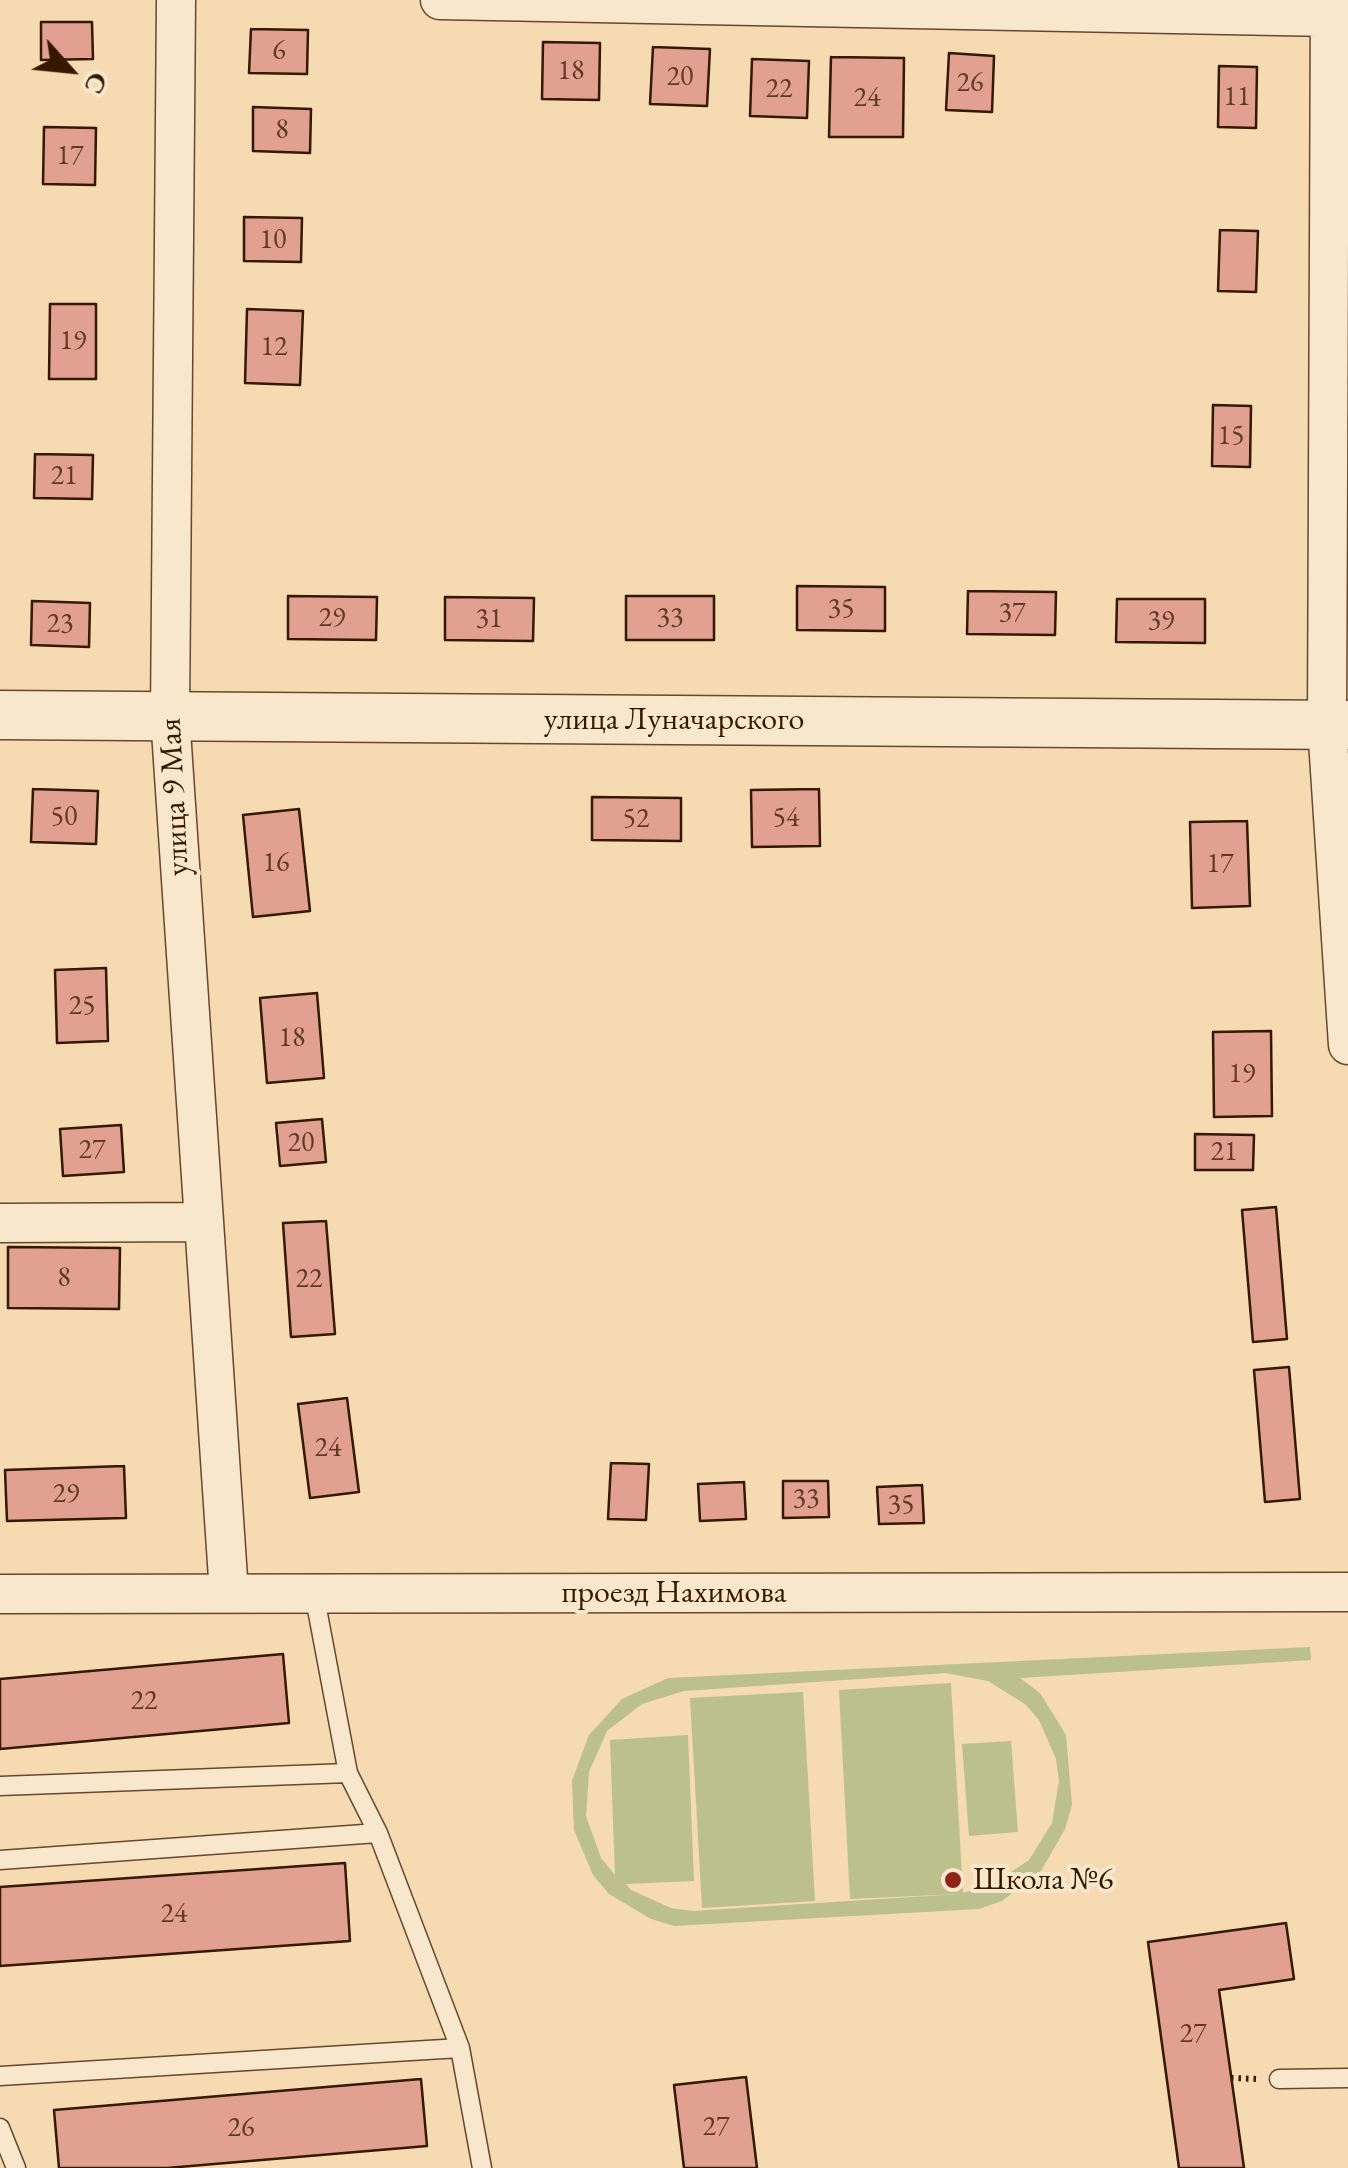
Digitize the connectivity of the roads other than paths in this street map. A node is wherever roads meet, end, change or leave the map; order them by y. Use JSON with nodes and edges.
{"nodes":[{"id":1,"x":176,"y":0,"type":"edge"},
{"id":2,"x":440,"y":0,"type":"edge"},
{"id":3,"x":1330,"y":9,"type":"edge"},
{"id":4,"x":0,"y":715,"type":"edge"},
{"id":5,"x":170,"y":716,"type":"junction"},
{"id":6,"x":1337,"y":725,"type":"edge"},
{"id":7,"x":1343,"y":905,"type":"edge"},
{"id":8,"x":1348,"y":1045,"type":"edge"},
{"id":9,"x":201,"y":1222,"type":"junction"},
{"id":10,"x":0,"y":1223,"type":"edge"},
{"id":11,"x":1348,"y":1592,"type":"edge"},
{"id":12,"x":229,"y":1593,"type":"junction"},
{"id":13,"x":314,"y":1593,"type":"junction"},
{"id":14,"x":0,"y":1594,"type":"edge"},
{"id":15,"x":348,"y":1773,"type":"junction"},
{"id":16,"x":0,"y":1786,"type":"edge"},
{"id":17,"x":378,"y":1834,"type":"junction"},
{"id":18,"x":0,"y":1860,"type":"edge"},
{"id":19,"x":460,"y":2048,"type":"junction"},
{"id":20,"x":0,"y":2076,"type":"edge"},
{"id":21,"x":1348,"y":2078,"type":"edge"},
{"id":22,"x":1279,"y":2079,"type":"dead end"},
{"id":23,"x":0,"y":2128,"type":"edge"},
{"id":24,"x":16,"y":2168,"type":"edge"},
{"id":25,"x":482,"y":2168,"type":"edge"}],
"edges":[{"from":1,"to":5,"type":"street","name":"улица 9 Мая"},
{"from":2,"to":3,"type":"street"},
{"from":3,"to":6,"type":"street"},
{"from":4,"to":5,"type":"street","name":"улица Луначарского"},
{"from":5,"to":6,"type":"street","name":"улица Луначарского"},
{"from":5,"to":9,"type":"street","name":"улица 9 Мая"},
{"from":6,"to":7,"type":"street"},
{"from":7,"to":8,"type":"street"},
{"from":9,"to":10,"type":"street"},
{"from":9,"to":12,"type":"street","name":"улица 9 Мая"},
{"from":11,"to":13,"type":"street","name":"проезд Нахимова"},
{"from":12,"to":13,"type":"street","name":"проезд Нахимова"},
{"from":12,"to":14,"type":"street","name":"проезд Нахимова"},
{"from":13,"to":15,"type":"lane"},
{"from":15,"to":16,"type":"lane"},
{"from":15,"to":17,"type":"lane"},
{"from":17,"to":18,"type":"lane"},
{"from":17,"to":19,"type":"lane"},
{"from":19,"to":20,"type":"lane"},
{"from":19,"to":25,"type":"lane"},
{"from":21,"to":22,"type":"lane"},
{"from":23,"to":24,"type":"lane"}]}
